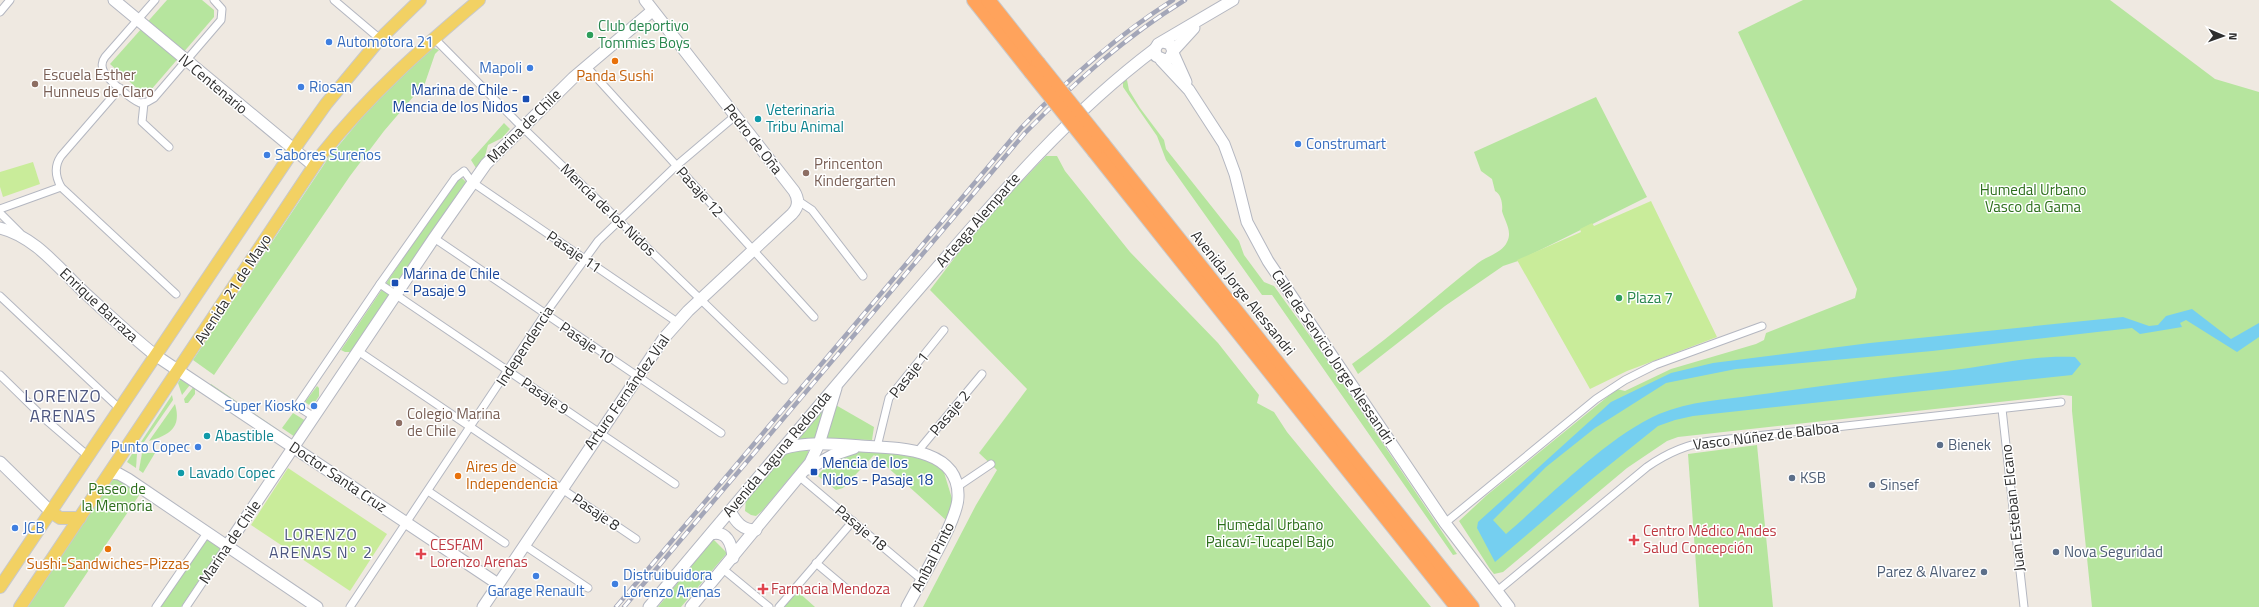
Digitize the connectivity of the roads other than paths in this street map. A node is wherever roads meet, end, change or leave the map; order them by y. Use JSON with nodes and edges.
{"nodes":[{"id":1,"x":10,"y":0,"type":"edge"},
{"id":2,"x":114,"y":0,"type":"edge"},
{"id":3,"x":155,"y":0,"type":"edge"},
{"id":4,"x":214,"y":0,"type":"edge"},
{"id":5,"x":334,"y":0,"type":"edge"},
{"id":6,"x":420,"y":0,"type":"edge"},
{"id":7,"x":479,"y":0,"type":"edge"},
{"id":8,"x":644,"y":0,"type":"edge"},
{"id":9,"x":968,"y":0,"type":"edge"},
{"id":10,"x":974,"y":0,"type":"edge"},
{"id":11,"x":988,"y":0,"type":"edge"},
{"id":12,"x":1233,"y":0,"type":"edge"},
{"id":13,"x":992,"y":9,"type":"edge"},
{"id":14,"x":652,"y":11,"type":"junction"},
{"id":15,"x":0,"y":12,"type":"edge"},
{"id":16,"x":1203,"y":18,"type":"junction"},
{"id":17,"x":138,"y":20,"type":"junction"},
{"id":18,"x":434,"y":38,"type":"junction"},
{"id":19,"x":380,"y":39,"type":"junction"},
{"id":20,"x":1160,"y":52,"type":"junction"},
{"id":21,"x":1173,"y":52,"type":"junction"},
{"id":22,"x":186,"y":61,"type":"junction"},
{"id":23,"x":586,"y":66,"type":"junction"},
{"id":24,"x":120,"y":88,"type":"junction"},
{"id":25,"x":1189,"y":90,"type":"junction"},
{"id":26,"x":144,"y":103,"type":"junction"},
{"id":27,"x":735,"y":116,"type":"junction"},
{"id":28,"x":522,"y":127,"type":"junction"},
{"id":29,"x":169,"y":147,"type":"dead end"},
{"id":30,"x":1099,"y":148,"type":"junction"},
{"id":31,"x":293,"y":150,"type":"junction"},
{"id":32,"x":314,"y":166,"type":"junction"},
{"id":33,"x":676,"y":166,"type":"junction"},
{"id":34,"x":472,"y":182,"type":"junction"},
{"id":35,"x":61,"y":187,"type":"junction"},
{"id":36,"x":797,"y":200,"type":"junction"},
{"id":37,"x":0,"y":209,"type":"edge"},
{"id":38,"x":0,"y":213,"type":"edge"},
{"id":39,"x":618,"y":221,"type":"junction"},
{"id":40,"x":0,"y":228,"type":"edge"},
{"id":41,"x":21,"y":235,"type":"junction"},
{"id":42,"x":434,"y":238,"type":"junction"},
{"id":43,"x":753,"y":250,"type":"junction"},
{"id":44,"x":584,"y":259,"type":"junction"},
{"id":45,"x":863,"y":276,"type":"dead end"},
{"id":46,"x":380,"y":284,"type":"junction"},
{"id":47,"x":176,"y":294,"type":"dead end"},
{"id":48,"x":396,"y":295,"type":"junction"},
{"id":49,"x":0,"y":296,"type":"edge"},
{"id":50,"x":700,"y":299,"type":"junction"},
{"id":51,"x":545,"y":314,"type":"junction"},
{"id":52,"x":814,"y":317,"type":"dead end"},
{"id":53,"x":677,"y":322,"type":"junction"},
{"id":54,"x":1762,"y":326,"type":"dead end"},
{"id":55,"x":944,"y":330,"type":"dead end"},
{"id":56,"x":358,"y":351,"type":"junction"},
{"id":57,"x":155,"y":355,"type":"junction"},
{"id":58,"x":179,"y":371,"type":"junction"},
{"id":59,"x":508,"y":371,"type":"junction"},
{"id":60,"x":982,"y":374,"type":"dead end"},
{"id":61,"x":0,"y":375,"type":"edge"},
{"id":62,"x":636,"y":376,"type":"junction"},
{"id":63,"x":784,"y":380,"type":"dead end"},
{"id":64,"x":838,"y":382,"type":"junction"},
{"id":65,"x":2061,"y":402,"type":"dead end"},
{"id":66,"x":120,"y":409,"type":"junction"},
{"id":67,"x":2002,"y":409,"type":"junction"},
{"id":68,"x":314,"y":417,"type":"junction"},
{"id":69,"x":471,"y":427,"type":"junction"},
{"id":70,"x":598,"y":433,"type":"junction"},
{"id":71,"x":721,"y":433,"type":"dead end"},
{"id":72,"x":819,"y":444,"type":"junction"},
{"id":73,"x":862,"y":446,"type":"junction"},
{"id":74,"x":877,"y":447,"type":"junction"},
{"id":75,"x":294,"y":448,"type":"junction"},
{"id":76,"x":782,"y":449,"type":"junction"},
{"id":77,"x":918,"y":451,"type":"junction"},
{"id":78,"x":88,"y":456,"type":"junction"},
{"id":79,"x":0,"y":462,"type":"edge"},
{"id":80,"x":991,"y":464,"type":"dead end"},
{"id":81,"x":110,"y":473,"type":"junction"},
{"id":82,"x":800,"y":477,"type":"junction"},
{"id":83,"x":674,"y":484,"type":"dead end"},
{"id":84,"x":957,"y":487,"type":"junction"},
{"id":85,"x":561,"y":488,"type":"junction"},
{"id":86,"x":428,"y":491,"type":"junction"},
{"id":87,"x":730,"y":511,"type":"junction"},
{"id":88,"x":51,"y":512,"type":"junction"},
{"id":89,"x":80,"y":518,"type":"junction"},
{"id":90,"x":852,"y":521,"type":"junction"},
{"id":91,"x":406,"y":523,"type":"junction"},
{"id":92,"x":1445,"y":523,"type":"junction"},
{"id":93,"x":756,"y":530,"type":"junction"},
{"id":94,"x":207,"y":533,"type":"junction"},
{"id":95,"x":711,"y":534,"type":"junction"},
{"id":96,"x":636,"y":539,"type":"dead end"},
{"id":97,"x":504,"y":543,"type":"dead end"},
{"id":98,"x":524,"y":545,"type":"junction"},
{"id":99,"x":227,"y":546,"type":"junction"},
{"id":100,"x":733,"y":558,"type":"junction"},
{"id":101,"x":816,"y":563,"type":"junction"},
{"id":102,"x":723,"y":569,"type":"junction"},
{"id":103,"x":921,"y":579,"type":"junction"},
{"id":104,"x":498,"y":584,"type":"junction"},
{"id":105,"x":0,"y":587,"type":"edge"},
{"id":106,"x":588,"y":588,"type":"dead end"},
{"id":107,"x":848,"y":590,"type":"dead end"},
{"id":108,"x":1496,"y":592,"type":"junction"},
{"id":109,"x":20,"y":607,"type":"edge"},
{"id":110,"x":156,"y":607,"type":"edge"},
{"id":111,"x":186,"y":607,"type":"edge"},
{"id":112,"x":317,"y":607,"type":"edge"},
{"id":113,"x":350,"y":607,"type":"edge"},
{"id":114,"x":483,"y":607,"type":"edge"},
{"id":115,"x":649,"y":607,"type":"edge"},
{"id":116,"x":691,"y":607,"type":"edge"},
{"id":117,"x":769,"y":607,"type":"edge"},
{"id":118,"x":779,"y":607,"type":"edge"},
{"id":119,"x":908,"y":607,"type":"edge"},
{"id":120,"x":1457,"y":607,"type":"edge"},
{"id":121,"x":1472,"y":607,"type":"edge"},
{"id":122,"x":1509,"y":607,"type":"edge"},
{"id":123,"x":2024,"y":607,"type":"edge"}],
"edges":[{"from":1,"to":15,"type":"street"},
{"from":2,"to":17,"type":"street","name":"IV Centenario"},
{"from":3,"to":17,"type":"street"},
{"from":4,"to":22,"type":"street"},
{"from":5,"to":19,"type":"street"},
{"from":6,"to":19,"type":"main road","name":"Avenida 21 de Mayo"},
{"from":7,"to":18,"type":"main road","name":"Avenida 21 de Mayo"},
{"from":8,"to":14,"type":"street","name":"Pedro de Oña"},
{"from":9,"to":13,"type":"highway"},
{"from":10,"to":13,"type":"highway","name":"Avenida Jorge Alessandri"},
{"from":11,"to":13,"type":"highway","name":"Avenida Jorge Alessandri"},
{"from":12,"to":16,"type":"street","name":"Arteaga Alemparte"},
{"from":13,"to":30,"type":"highway","name":"Avenida Jorge Alessandri","bridge":true},
{"from":14,"to":23,"type":"street","name":"Marina de Chile"},
{"from":14,"to":27,"type":"street","name":"Pedro de Oña"},
{"from":16,"to":20,"type":"street","name":"Arteaga Alemparte"},
{"from":16,"to":21,"type":"street","name":"Arteaga Alemparte"},
{"from":17,"to":22,"type":"street","name":"IV Centenario"},
{"from":17,"to":24,"type":"street"},
{"from":18,"to":28,"type":"street","name":"Mencía de los Nidos"},
{"from":18,"to":32,"type":"main road","name":"Avenida 21 de Mayo"},
{"from":19,"to":31,"type":"main road","name":"Avenida 21 de Mayo"},
{"from":20,"to":21,"type":"street","name":"Arteaga Alemparte"},
{"from":20,"to":25,"type":"street","name":"Calle de Servicio Jorge Alessandri"},
{"from":20,"to":64,"type":"street","name":"Arteaga Alemparte"},
{"from":21,"to":25,"type":"street","name":"Calle de Servicio Jorge Alessandri"},
{"from":22,"to":26,"type":"street"},
{"from":22,"to":31,"type":"street","name":"IV Centenario"},
{"from":23,"to":28,"type":"street","name":"Marina de Chile"},
{"from":23,"to":33,"type":"street","name":"Pasaje 12"},
{"from":24,"to":26,"type":"street"},
{"from":24,"to":35,"type":"street"},
{"from":25,"to":92,"type":"street","name":"Calle de Servicio Jorge Alessandri"},
{"from":26,"to":29,"type":"street"},
{"from":27,"to":33,"type":"street","name":"Independencia"},
{"from":27,"to":36,"type":"street","name":"Pedro de Oña"},
{"from":28,"to":34,"type":"street","name":"Marina de Chile"},
{"from":28,"to":39,"type":"street","name":"Mencía de los Nidos"},
{"from":30,"to":120,"type":"highway","name":"Avenida Jorge Alessandri"},
{"from":30,"to":121,"type":"highway","name":"Avenida Jorge Alessandri"},
{"from":31,"to":32,"type":"street","name":"IV Centenario"},
{"from":31,"to":57,"type":"main road","name":"Avenida 21 de Mayo"},
{"from":32,"to":58,"type":"main road","name":"Avenida 21 de Mayo"},
{"from":33,"to":39,"type":"street","name":"Independencia"},
{"from":33,"to":43,"type":"street","name":"Pasaje 12"},
{"from":34,"to":42,"type":"street","name":"Marina de Chile"},
{"from":34,"to":44,"type":"street","name":"Pasaje 11"},
{"from":34,"to":46,"type":"street"},
{"from":35,"to":37,"type":"street"},
{"from":35,"to":47,"type":"street"},
{"from":36,"to":43,"type":"street","name":"Arturo Fernández Vial"},
{"from":36,"to":45,"type":"street","name":"Pedro de Oña"},
{"from":38,"to":41,"type":"street","name":"Enrique Barraza"},
{"from":39,"to":44,"type":"street","name":"Independencia"},
{"from":39,"to":50,"type":"street","name":"Mencía de los Nidos"},
{"from":40,"to":41,"type":"street","name":"Enrique Barraza"},
{"from":41,"to":57,"type":"street","name":"Enrique Barraza"},
{"from":42,"to":48,"type":"street","name":"Marina de Chile"},
{"from":42,"to":51,"type":"street","name":"Pasaje 10"},
{"from":43,"to":50,"type":"street","name":"Arturo Fernández Vial"},
{"from":43,"to":52,"type":"street","name":"Pasaje 12"},
{"from":44,"to":51,"type":"street","name":"Independencia"},
{"from":44,"to":53,"type":"street","name":"Pasaje 11"},
{"from":46,"to":48,"type":"street"},
{"from":46,"to":68,"type":"street"},
{"from":48,"to":56,"type":"street","name":"Marina de Chile"},
{"from":48,"to":59,"type":"street","name":"Pasaje 9"},
{"from":49,"to":66,"type":"street"},
{"from":50,"to":53,"type":"street","name":"Arturo Fernández Vial"},
{"from":50,"to":63,"type":"street","name":"Mencía de los Nidos"},
{"from":51,"to":59,"type":"street","name":"Independencia"},
{"from":51,"to":62,"type":"street","name":"Pasaje 10"},
{"from":53,"to":62,"type":"street","name":"Arturo Fernández Vial"},
{"from":54,"to":92,"type":"street"},
{"from":55,"to":74,"type":"street","name":"Pasaje 1"},
{"from":56,"to":68,"type":"street","name":"Marina de Chile"},
{"from":56,"to":69,"type":"street","name":"Pasaje 8"},
{"from":57,"to":58,"type":"street","name":"Enrique Barraza"},
{"from":57,"to":66,"type":"main road","name":"Avenida 21 de Mayo"},
{"from":58,"to":75,"type":"street","name":"Doctor Santa Cruz"},
{"from":58,"to":81,"type":"main road","name":"Avenida 21 de Mayo"},
{"from":59,"to":69,"type":"street","name":"Independencia"},
{"from":59,"to":70,"type":"street","name":"Pasaje 9"},
{"from":60,"to":77,"type":"street","name":"Pasaje 2"},
{"from":61,"to":78,"type":"street"},
{"from":62,"to":70,"type":"street","name":"Arturo Fernández Vial"},
{"from":62,"to":71,"type":"street","name":"Pasaje 10"},
{"from":64,"to":72,"type":"street","name":"Avenida Laguna Redonda"},
{"from":64,"to":76,"type":"street","name":"Avenida Laguna Redonda"},
{"from":65,"to":67,"type":"street","name":"Vasco Núñez de Balboa"},
{"from":66,"to":78,"type":"main road","name":"Avenida 21 de Mayo"},
{"from":67,"to":108,"type":"street","name":"Vasco Núñez de Balboa"},
{"from":67,"to":123,"type":"street","name":"Juan Esteban Elcano"},
{"from":68,"to":75,"type":"street","name":"Marina de Chile"},
{"from":69,"to":85,"type":"street","name":"Pasaje 8"},
{"from":69,"to":86,"type":"street","name":"Independencia"},
{"from":70,"to":83,"type":"street","name":"Pasaje 9"},
{"from":70,"to":85,"type":"street","name":"Arturo Fernández Vial"},
{"from":72,"to":73,"type":"street"},
{"from":72,"to":76,"type":"street"},
{"from":72,"to":82,"type":"street","name":"Avenida Laguna Redonda"},
{"from":73,"to":74,"type":"street"},
{"from":73,"to":82,"type":"street"},
{"from":74,"to":77,"type":"street"},
{"from":75,"to":91,"type":"street","name":"Doctor Santa Cruz"},
{"from":75,"to":99,"type":"street","name":"Marina de Chile"},
{"from":76,"to":87,"type":"street","name":"Avenida Laguna Redonda"},
{"from":77,"to":84,"type":"street"},
{"from":78,"to":88,"type":"main road","name":"Avenida 21 de Mayo"},
{"from":79,"to":88,"type":"street"},
{"from":80,"to":84,"type":"street"},
{"from":81,"to":89,"type":"main road","name":"Avenida 21 de Mayo"},
{"from":81,"to":94,"type":"street"},
{"from":82,"to":90,"type":"street","name":"Pasaje 18"},
{"from":82,"to":93,"type":"street","name":"Avenida Laguna Redonda"},
{"from":84,"to":103,"type":"street","name":"Aníbal Pinto"},
{"from":85,"to":96,"type":"street","name":"Pasaje 8"},
{"from":85,"to":98,"type":"street","name":"Arturo Fernández Vial"},
{"from":86,"to":91,"type":"street","name":"Independencia"},
{"from":86,"to":97,"type":"street"},
{"from":87,"to":93,"type":"street"},
{"from":87,"to":95,"type":"street","name":"Avenida Laguna Redonda"},
{"from":88,"to":89,"type":"main road"},
{"from":88,"to":105,"type":"main road","name":"Avenida 21 de Mayo"},
{"from":89,"to":109,"type":"main road","name":"Avenida 21 de Mayo"},
{"from":90,"to":101,"type":"street"},
{"from":90,"to":103,"type":"street","name":"Pasaje 18"},
{"from":91,"to":104,"type":"street","name":"Doctor Santa Cruz"},
{"from":91,"to":113,"type":"street","name":"Independencia"},
{"from":92,"to":108,"type":"street","name":"Calle de Servicio Jorge Alessandri"},
{"from":93,"to":100,"type":"street","name":"Avenida Laguna Redonda"},
{"from":94,"to":99,"type":"street"},
{"from":94,"to":110,"type":"street","name":"Marina de Chile"},
{"from":95,"to":100,"type":"street"},
{"from":95,"to":115,"type":"street","name":"Avenida Laguna Redonda"},
{"from":98,"to":104,"type":"street","name":"Arturo Fernández Vial"},
{"from":98,"to":106,"type":"street"},
{"from":99,"to":111,"type":"street","name":"Marina de Chile"},
{"from":99,"to":112,"type":"street"},
{"from":100,"to":102,"type":"street","name":"Avenida Laguna Redonda"},
{"from":101,"to":107,"type":"street"},
{"from":101,"to":118,"type":"street"},
{"from":102,"to":116,"type":"street","name":"Avenida Laguna Redonda"},
{"from":102,"to":117,"type":"street"},
{"from":103,"to":119,"type":"street","name":"Aníbal Pinto"},
{"from":104,"to":114,"type":"street","name":"Arturo Fernández Vial"},
{"from":108,"to":122,"type":"street","name":"Calle de Servicio Jorge Alessandri"}]}
